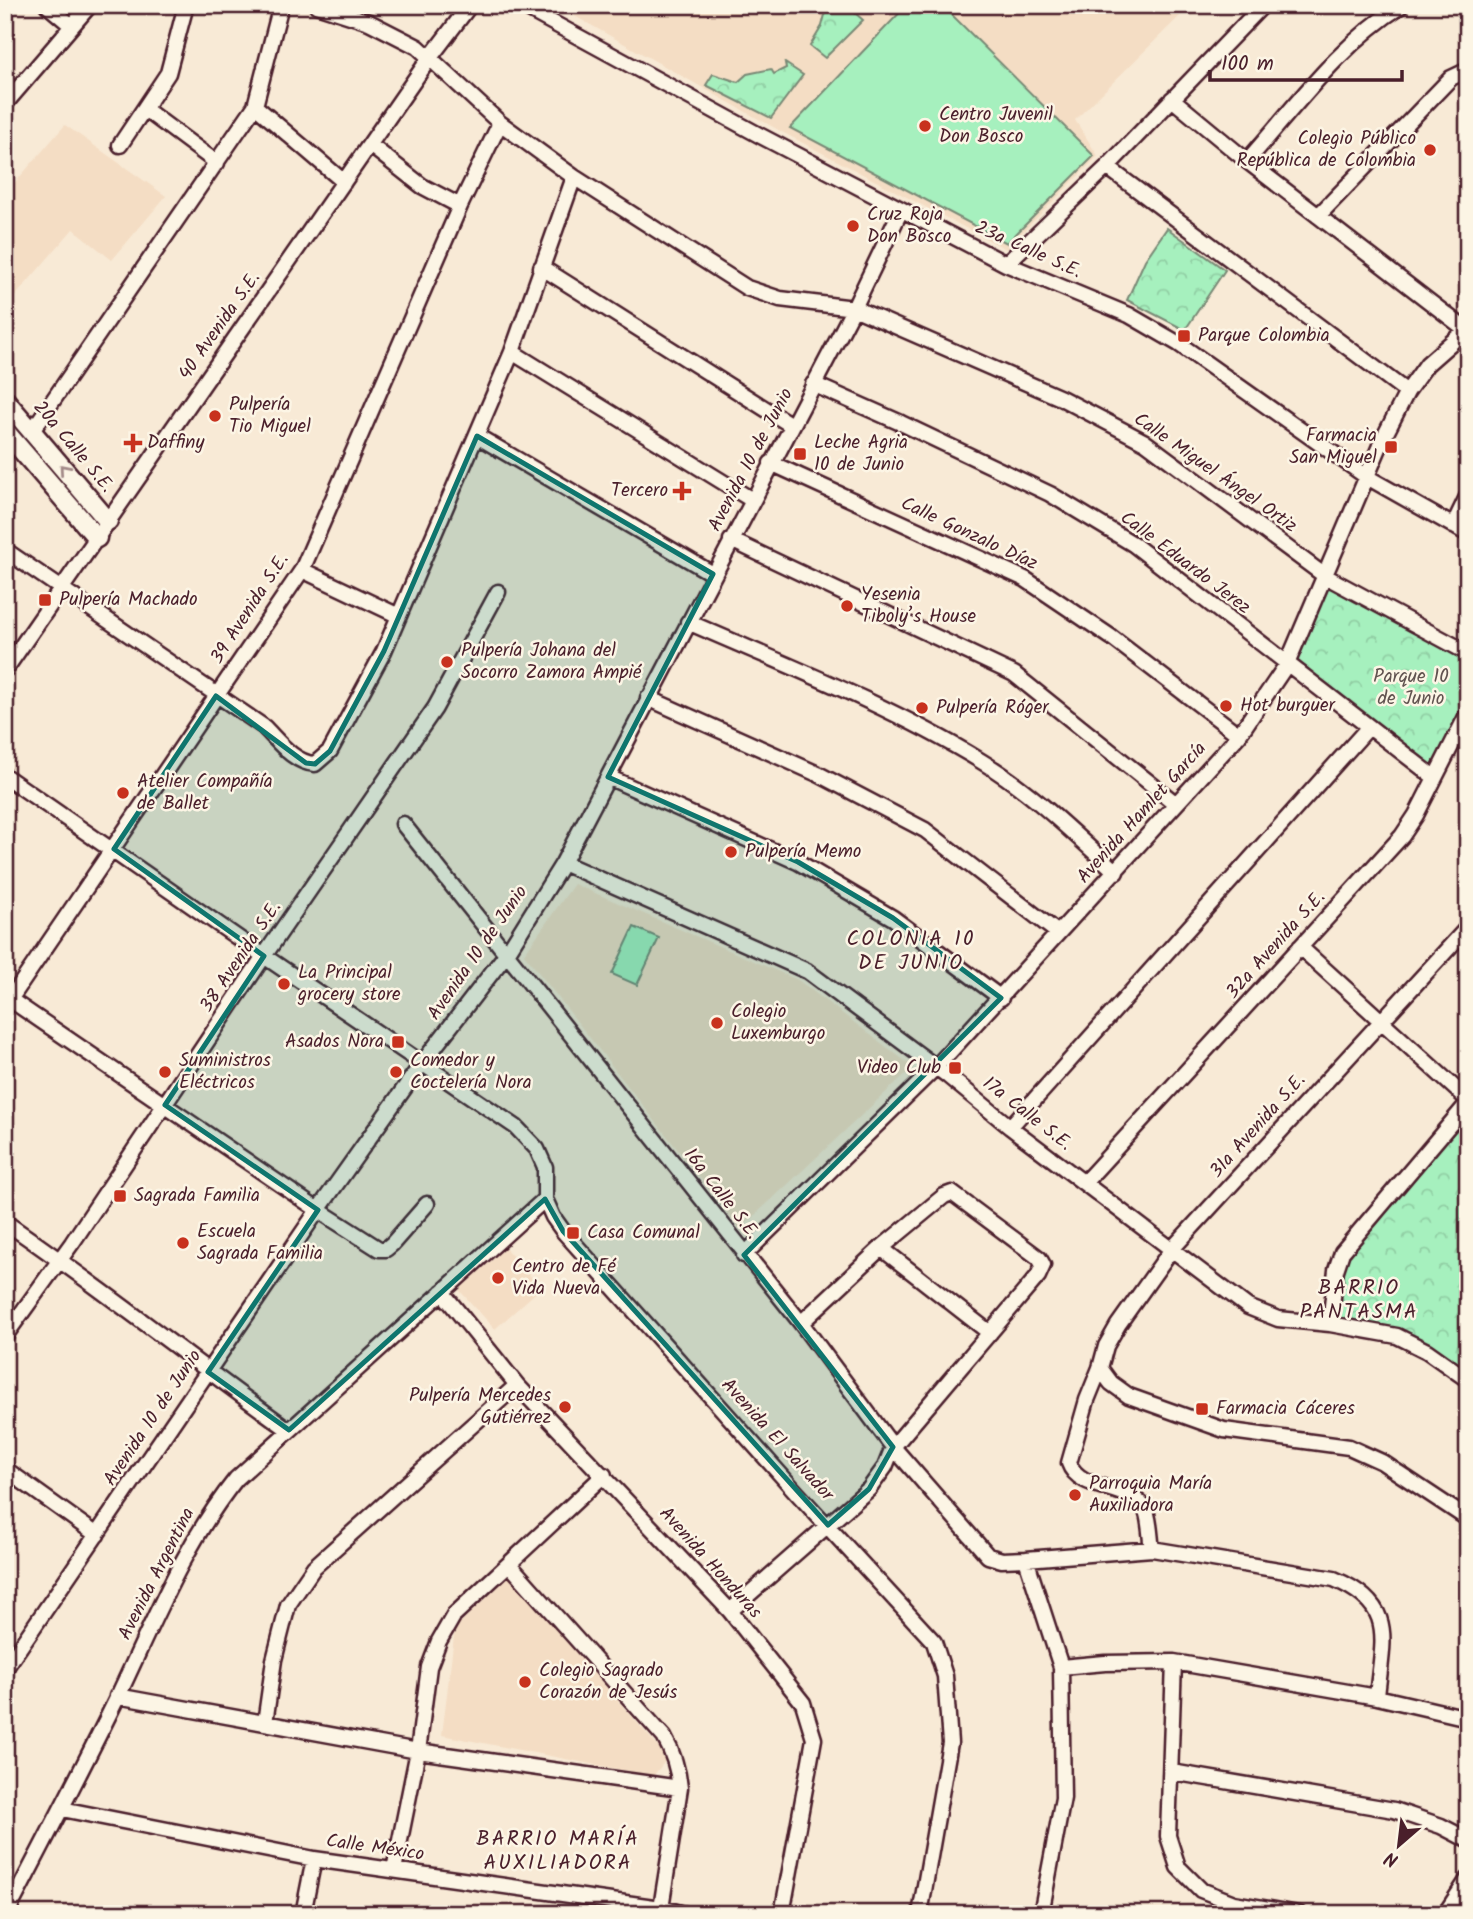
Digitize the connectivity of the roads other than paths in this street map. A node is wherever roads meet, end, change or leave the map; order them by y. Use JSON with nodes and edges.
{"nodes":[{"id":1,"x":47,"y":5,"type":"edge"},
{"id":2,"x":90,"y":5,"type":"edge"},
{"id":3,"x":186,"y":5,"type":"edge"},
{"id":4,"x":281,"y":5,"type":"edge"},
{"id":5,"x":316,"y":5,"type":"edge"},
{"id":6,"x":470,"y":5,"type":"edge"},
{"id":7,"x":520,"y":5,"type":"edge"},
{"id":8,"x":1263,"y":5,"type":"edge"},
{"id":9,"x":1402,"y":5,"type":"edge"},
{"id":10,"x":72,"y":26,"type":"junction"},
{"id":11,"x":429,"y":59,"type":"junction"},
{"id":12,"x":1468,"y":70,"type":"edge"},
{"id":13,"x":1172,"y":99,"type":"junction"},
{"id":14,"x":5,"y":104,"type":"edge"},
{"id":15,"x":255,"y":106,"type":"junction"},
{"id":16,"x":146,"y":110,"type":"junction"},
{"id":17,"x":500,"y":123,"type":"junction"},
{"id":18,"x":120,"y":145,"type":"dead end"},
{"id":19,"x":370,"y":145,"type":"junction"},
{"id":20,"x":1247,"y":160,"type":"junction"},
{"id":21,"x":216,"y":163,"type":"junction"},
{"id":22,"x":1107,"y":167,"type":"junction"},
{"id":23,"x":574,"y":177,"type":"junction"},
{"id":24,"x":344,"y":182,"type":"junction"},
{"id":25,"x":460,"y":206,"type":"junction"},
{"id":26,"x":901,"y":210,"type":"junction"},
{"id":27,"x":1318,"y":216,"type":"junction"},
{"id":28,"x":1006,"y":264,"type":"junction"},
{"id":29,"x":541,"y":267,"type":"junction"},
{"id":30,"x":853,"y":308,"type":"junction"},
{"id":31,"x":1467,"y":328,"type":"edge"},
{"id":32,"x":512,"y":352,"type":"junction"},
{"id":33,"x":813,"y":384,"type":"junction"},
{"id":34,"x":1407,"y":392,"type":"junction"},
{"id":35,"x":5,"y":400,"type":"edge"},
{"id":36,"x":791,"y":425,"type":"junction"},
{"id":37,"x":5,"y":431,"type":"edge"},
{"id":38,"x":32,"y":431,"type":"junction"},
{"id":39,"x":477,"y":436,"type":"junction"},
{"id":40,"x":771,"y":463,"type":"junction"},
{"id":41,"x":1367,"y":477,"type":"junction"},
{"id":42,"x":1468,"y":495,"type":"edge"},
{"id":43,"x":752,"y":500,"type":"junction"},
{"id":44,"x":108,"y":520,"type":"junction"},
{"id":45,"x":1453,"y":526,"type":"junction"},
{"id":46,"x":1468,"y":534,"type":"edge"},
{"id":47,"x":97,"y":538,"type":"junction"},
{"id":48,"x":731,"y":540,"type":"junction"},
{"id":49,"x":5,"y":550,"type":"edge"},
{"id":50,"x":302,"y":570,"type":"junction"},
{"id":51,"x":713,"y":574,"type":"junction"},
{"id":52,"x":1325,"y":576,"type":"junction"},
{"id":53,"x":63,"y":589,"type":"junction"},
{"id":54,"x":498,"y":592,"type":"dead end"},
{"id":55,"x":399,"y":616,"type":"junction"},
{"id":56,"x":688,"y":622,"type":"junction"},
{"id":57,"x":1468,"y":653,"type":"edge"},
{"id":58,"x":1287,"y":664,"type":"junction"},
{"id":59,"x":5,"y":670,"type":"edge"},
{"id":60,"x":216,"y":696,"type":"junction"},
{"id":61,"x":648,"y":698,"type":"junction"},
{"id":62,"x":1468,"y":713,"type":"edge"},
{"id":63,"x":1368,"y":728,"type":"junction"},
{"id":64,"x":1238,"y":735,"type":"junction"},
{"id":65,"x":5,"y":776,"type":"edge"},
{"id":66,"x":608,"y":777,"type":"junction"},
{"id":67,"x":1434,"y":777,"type":"junction"},
{"id":68,"x":1176,"y":804,"type":"junction"},
{"id":69,"x":403,"y":824,"type":"dead end"},
{"id":70,"x":114,"y":849,"type":"junction"},
{"id":71,"x":562,"y":863,"type":"junction"},
{"id":72,"x":1116,"y":872,"type":"junction"},
{"id":73,"x":1466,"y":932,"type":"edge"},
{"id":74,"x":1058,"y":933,"type":"junction"},
{"id":75,"x":1300,"y":947,"type":"junction"},
{"id":76,"x":506,"y":953,"type":"junction"},
{"id":77,"x":264,"y":956,"type":"junction"},
{"id":78,"x":1001,"y":998,"type":"junction"},
{"id":79,"x":7,"y":1001,"type":"edge"},
{"id":80,"x":1381,"y":1020,"type":"junction"},
{"id":81,"x":423,"y":1062,"type":"junction"},
{"id":82,"x":935,"y":1068,"type":"junction"},
{"id":83,"x":1468,"y":1101,"type":"edge"},
{"id":84,"x":164,"y":1105,"type":"junction"},
{"id":85,"x":1010,"y":1127,"type":"junction"},
{"id":86,"x":1084,"y":1183,"type":"junction"},
{"id":87,"x":545,"y":1199,"type":"junction"},
{"id":88,"x":427,"y":1204,"type":"dead end"},
{"id":89,"x":318,"y":1210,"type":"junction"},
{"id":90,"x":5,"y":1222,"type":"edge"},
{"id":91,"x":881,"y":1248,"type":"junction"},
{"id":92,"x":1172,"y":1249,"type":"junction"},
{"id":93,"x":744,"y":1255,"type":"junction"},
{"id":94,"x":59,"y":1259,"type":"junction"},
{"id":95,"x":442,"y":1292,"type":"junction"},
{"id":96,"x":801,"y":1324,"type":"junction"},
{"id":97,"x":1329,"y":1324,"type":"junction"},
{"id":98,"x":990,"y":1333,"type":"junction"},
{"id":99,"x":5,"y":1336,"type":"edge"},
{"id":100,"x":1100,"y":1368,"type":"junction"},
{"id":101,"x":208,"y":1372,"type":"junction"},
{"id":102,"x":1468,"y":1380,"type":"edge"},
{"id":103,"x":517,"y":1385,"type":"junction"},
{"id":104,"x":289,"y":1430,"type":"junction"},
{"id":105,"x":893,"y":1447,"type":"junction"},
{"id":106,"x":5,"y":1469,"type":"edge"},
{"id":107,"x":604,"y":1475,"type":"junction"},
{"id":108,"x":1468,"y":1519,"type":"edge"},
{"id":109,"x":828,"y":1525,"type":"junction"},
{"id":110,"x":97,"y":1535,"type":"junction"},
{"id":111,"x":1152,"y":1549,"type":"junction"},
{"id":112,"x":1026,"y":1559,"type":"junction"},
{"id":113,"x":509,"y":1564,"type":"junction"},
{"id":114,"x":730,"y":1611,"type":"junction"},
{"id":115,"x":1174,"y":1662,"type":"junction"},
{"id":116,"x":1061,"y":1667,"type":"junction"},
{"id":117,"x":5,"y":1669,"type":"edge"},
{"id":118,"x":117,"y":1696,"type":"junction"},
{"id":119,"x":1377,"y":1697,"type":"junction"},
{"id":120,"x":1468,"y":1718,"type":"edge"},
{"id":121,"x":265,"y":1723,"type":"junction"},
{"id":122,"x":418,"y":1751,"type":"junction"},
{"id":123,"x":1172,"y":1772,"type":"junction"},
{"id":124,"x":680,"y":1788,"type":"junction"},
{"id":125,"x":62,"y":1809,"type":"junction"},
{"id":126,"x":1468,"y":1840,"type":"edge"},
{"id":127,"x":314,"y":1859,"type":"junction"},
{"id":128,"x":394,"y":1870,"type":"junction"},
{"id":129,"x":1468,"y":1879,"type":"edge"},
{"id":130,"x":660,"y":1911,"type":"edge"},
{"id":131,"x":7,"y":1913,"type":"edge"},
{"id":132,"x":303,"y":1914,"type":"edge"},
{"id":133,"x":685,"y":1914,"type":"edge"},
{"id":134,"x":782,"y":1914,"type":"edge"},
{"id":135,"x":920,"y":1914,"type":"edge"},
{"id":136,"x":1041,"y":1914,"type":"edge"},
{"id":137,"x":1299,"y":1914,"type":"edge"},
{"id":138,"x":1445,"y":1914,"type":"edge"}],
"edges":[{"from":1,"to":10,"type":"street"},
{"from":2,"to":10,"type":"street"},
{"from":3,"to":16,"type":"street"},
{"from":4,"to":15,"type":"street"},
{"from":5,"to":11,"type":"street","name":"Calle Miguel Ángel Ortiz"},
{"from":6,"to":11,"type":"street","name":"40 Avenida S.E."},
{"from":7,"to":26,"type":"street","name":"23a Calle S.E."},
{"from":8,"to":13,"type":"street"},
{"from":9,"to":20,"type":"street"},
{"from":10,"to":14,"type":"street"},
{"from":11,"to":17,"type":"street","name":"Calle Miguel Ángel Ortiz"},
{"from":11,"to":19,"type":"street","name":"40 Avenida S.E."},
{"from":12,"to":27,"type":"street"},
{"from":13,"to":20,"type":"street"},
{"from":13,"to":22,"type":"street"},
{"from":15,"to":21,"type":"street"},
{"from":15,"to":24,"type":"street"},
{"from":16,"to":18,"type":"street"},
{"from":16,"to":21,"type":"street"},
{"from":17,"to":23,"type":"street","name":"Calle Miguel Ángel Ortiz"},
{"from":17,"to":25,"type":"street","name":"39 Avenida S.E."},
{"from":19,"to":24,"type":"street","name":"40 Avenida S.E."},
{"from":19,"to":25,"type":"street"},
{"from":20,"to":27,"type":"street"},
{"from":21,"to":38,"type":"street"},
{"from":22,"to":28,"type":"street"},
{"from":22,"to":34,"type":"street"},
{"from":23,"to":29,"type":"street"},
{"from":23,"to":30,"type":"street","name":"Calle Miguel Ángel Ortiz"},
{"from":24,"to":44,"type":"street","name":"40 Avenida S.E."},
{"from":25,"to":50,"type":"street","name":"39 Avenida S.E."},
{"from":26,"to":28,"type":"street","name":"23a Calle S.E."},
{"from":26,"to":30,"type":"street","name":"Avenida 10 de Junio"},
{"from":27,"to":31,"type":"street"},
{"from":28,"to":41,"type":"street","name":"23a Calle S.E."},
{"from":29,"to":32,"type":"street"},
{"from":29,"to":36,"type":"street"},
{"from":30,"to":33,"type":"street","name":"Avenida 10 de Junio"},
{"from":30,"to":52,"type":"street","name":"Calle Miguel Ángel Ortiz"},
{"from":31,"to":34,"type":"street","name":"Avenida Hamlet García"},
{"from":32,"to":39,"type":"street"},
{"from":32,"to":43,"type":"street"},
{"from":33,"to":36,"type":"street","name":"Avenida 10 de Junio"},
{"from":33,"to":58,"type":"street","name":"Calle Eduardo Jerez"},
{"from":34,"to":41,"type":"street","name":"Avenida Hamlet García"},
{"from":35,"to":38,"type":"street","name":"20a Calle S.E."},
{"from":36,"to":40,"type":"street","name":"Avenida 10 de Junio"},
{"from":37,"to":47,"type":"street","name":"20a Calle S.E."},
{"from":44,"to":38,"type":"street","name":"20a Calle S.E.","one_way":true},
{"from":39,"to":51,"type":"street"},
{"from":39,"to":55,"type":"street"},
{"from":40,"to":43,"type":"street","name":"Avenida 10 de Junio"},
{"from":40,"to":64,"type":"street","name":"Calle Gonzalo Díaz"},
{"from":41,"to":45,"type":"street","name":"23a Calle S.E."},
{"from":41,"to":52,"type":"street","name":"Avenida Hamlet García"},
{"from":42,"to":45,"type":"street"},
{"from":43,"to":48,"type":"street","name":"Avenida 10 de Junio"},
{"from":44,"to":47,"type":"street","name":"40 Avenida S.E."},
{"from":45,"to":46,"type":"street","name":"23a Calle S.E."},
{"from":47,"to":53,"type":"street","name":"40 Avenida S.E."},
{"from":48,"to":51,"type":"street","name":"Avenida 10 de Junio"},
{"from":48,"to":68,"type":"street"},
{"from":49,"to":53,"type":"street"},
{"from":50,"to":55,"type":"street"},
{"from":50,"to":60,"type":"street","name":"39 Avenida S.E."},
{"from":51,"to":56,"type":"street","name":"Avenida 10 de Junio"},
{"from":52,"to":57,"type":"street","name":"Calle Miguel Ángel Ortiz"},
{"from":52,"to":58,"type":"street","name":"Avenida Hamlet García"},
{"from":53,"to":59,"type":"street","name":"40 Avenida S.E."},
{"from":53,"to":60,"type":"street"},
{"from":54,"to":77,"type":"street","name":"38 Avenida S.E."},
{"from":55,"to":60,"type":"street"},
{"from":56,"to":61,"type":"street","name":"Avenida 10 de Junio"},
{"from":56,"to":72,"type":"street"},
{"from":58,"to":63,"type":"street","name":"Calle Eduardo Jerez"},
{"from":58,"to":64,"type":"street","name":"Avenida Hamlet García"},
{"from":60,"to":70,"type":"street","name":"39 Avenida S.E."},
{"from":61,"to":66,"type":"street","name":"Avenida 10 de Junio"},
{"from":61,"to":74,"type":"street"},
{"from":62,"to":67,"type":"street","name":"32a Avenida S.E."},
{"from":63,"to":67,"type":"street","name":"Calle Eduardo Jerez"},
{"from":63,"to":85,"type":"street"},
{"from":64,"to":68,"type":"street","name":"Avenida Hamlet García"},
{"from":65,"to":70,"type":"street","name":"Avenida El Salvador"},
{"from":66,"to":71,"type":"street","name":"Avenida 10 de Junio"},
{"from":66,"to":78,"type":"street"},
{"from":67,"to":75,"type":"street","name":"32a Avenida S.E."},
{"from":68,"to":72,"type":"street","name":"Avenida Hamlet García"},
{"from":69,"to":76,"type":"street","name":"16a Calle S.E."},
{"from":70,"to":77,"type":"street","name":"Avenida El Salvador"},
{"from":70,"to":79,"type":"street","name":"39 Avenida S.E."},
{"from":71,"to":76,"type":"street","name":"Avenida 10 de Junio"},
{"from":71,"to":82,"type":"street","name":"17a Calle S.E."},
{"from":72,"to":74,"type":"street","name":"Avenida Hamlet García"},
{"from":73,"to":80,"type":"street","name":"31a Avenida S.E."},
{"from":74,"to":78,"type":"street","name":"Avenida Hamlet García"},
{"from":75,"to":80,"type":"street"},
{"from":75,"to":86,"type":"street","name":"32a Avenida S.E."},
{"from":76,"to":81,"type":"street","name":"Avenida 10 de Junio"},
{"from":76,"to":93,"type":"street","name":"16a Calle S.E."},
{"from":77,"to":81,"type":"street","name":"Avenida El Salvador"},
{"from":77,"to":84,"type":"street","name":"38 Avenida S.E."},
{"from":78,"to":82,"type":"street","name":"Avenida Hamlet García"},
{"from":79,"to":84,"type":"street"},
{"from":80,"to":83,"type":"street"},
{"from":80,"to":92,"type":"street","name":"31a Avenida S.E."},
{"from":81,"to":87,"type":"street","name":"Avenida El Salvador"},
{"from":81,"to":89,"type":"street","name":"Avenida 10 de Junio"},
{"from":82,"to":85,"type":"street","name":"17a Calle S.E."},
{"from":82,"to":93,"type":"street","name":"Avenida Hamlet García"},
{"from":83,"to":97,"type":"street"},
{"from":84,"to":89,"type":"street"},
{"from":84,"to":94,"type":"street","name":"38 Avenida S.E."},
{"from":85,"to":86,"type":"street","name":"17a Calle S.E."},
{"from":86,"to":92,"type":"street","name":"17a Calle S.E."},
{"from":87,"to":95,"type":"street","name":"Avenida Argentina"},
{"from":87,"to":109,"type":"street","name":"Avenida El Salvador"},
{"from":88,"to":89,"type":"street"},
{"from":89,"to":101,"type":"street","name":"Avenida 10 de Junio"},
{"from":90,"to":94,"type":"street"},
{"from":91,"to":96,"type":"street"},
{"from":91,"to":98,"type":"street"},
{"from":91,"to":98,"type":"street"},
{"from":92,"to":97,"type":"street","name":"17a Calle S.E."},
{"from":92,"to":100,"type":"street","name":"31a Avenida S.E."},
{"from":93,"to":96,"type":"street","name":"16a Calle S.E."},
{"from":94,"to":99,"type":"street","name":"38 Avenida S.E."},
{"from":94,"to":101,"type":"street"},
{"from":95,"to":103,"type":"street","name":"Avenida Honduras"},
{"from":95,"to":104,"type":"street","name":"Avenida Argentina"},
{"from":96,"to":105,"type":"street","name":"16a Calle S.E."},
{"from":97,"to":102,"type":"street","name":"17a Calle S.E."},
{"from":98,"to":105,"type":"street"},
{"from":100,"to":108,"type":"street"},
{"from":100,"to":111,"type":"street","name":"31a Avenida S.E."},
{"from":101,"to":104,"type":"street"},
{"from":101,"to":110,"type":"street","name":"Avenida 10 de Junio"},
{"from":103,"to":107,"type":"street","name":"Avenida Honduras"},
{"from":103,"to":121,"type":"street"},
{"from":104,"to":118,"type":"street","name":"Avenida Argentina"},
{"from":105,"to":109,"type":"street"},
{"from":105,"to":112,"type":"street","name":"16a Calle S.E."},
{"from":106,"to":110,"type":"street"},
{"from":107,"to":113,"type":"street"},
{"from":107,"to":114,"type":"street","name":"Avenida Honduras"},
{"from":109,"to":114,"type":"street"},
{"from":109,"to":135,"type":"street","name":"Avenida El Salvador"},
{"from":110,"to":117,"type":"street","name":"Avenida 10 de Junio"},
{"from":111,"to":112,"type":"street","name":"16a Calle S.E."},
{"from":111,"to":119,"type":"street","name":"16a Calle S.E."},
{"from":112,"to":116,"type":"street"},
{"from":113,"to":122,"type":"street"},
{"from":113,"to":124,"type":"street"},
{"from":114,"to":134,"type":"street","name":"Avenida Honduras"},
{"from":115,"to":116,"type":"street"},
{"from":115,"to":119,"type":"street"},
{"from":115,"to":123,"type":"street"},
{"from":116,"to":136,"type":"street"},
{"from":118,"to":121,"type":"street"},
{"from":118,"to":125,"type":"street","name":"Avenida Argentina"},
{"from":119,"to":120,"type":"street"},
{"from":121,"to":122,"type":"street"},
{"from":122,"to":124,"type":"street"},
{"from":122,"to":128,"type":"street"},
{"from":123,"to":126,"type":"street"},
{"from":123,"to":137,"type":"street"},
{"from":124,"to":130,"type":"street"},
{"from":125,"to":127,"type":"street","name":"Calle México"},
{"from":125,"to":131,"type":"street","name":"Avenida Argentina"},
{"from":127,"to":128,"type":"street","name":"Calle México"},
{"from":127,"to":132,"type":"street"},
{"from":128,"to":130,"type":"street","name":"Calle México"},
{"from":129,"to":138,"type":"street"},
{"from":130,"to":133,"type":"street","name":"Calle México"}]}
